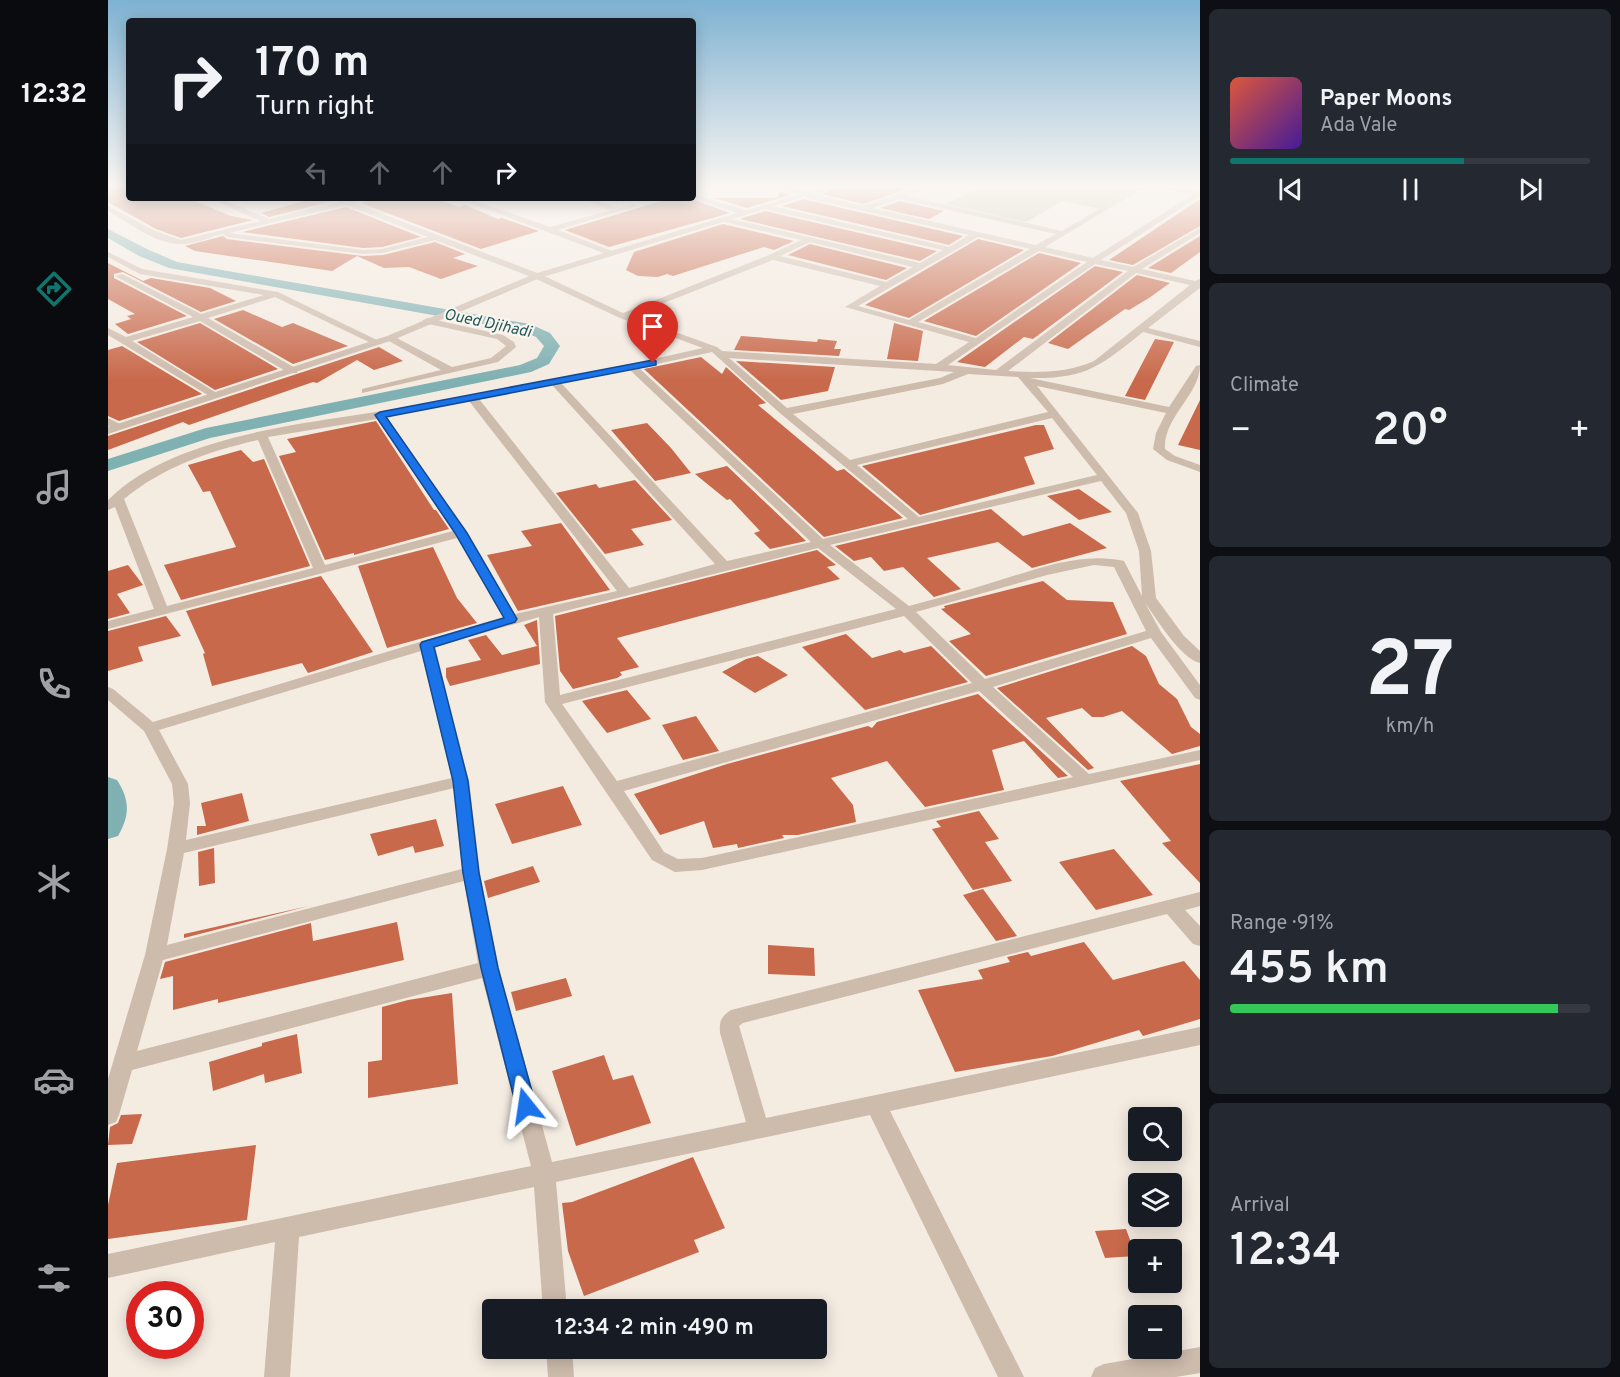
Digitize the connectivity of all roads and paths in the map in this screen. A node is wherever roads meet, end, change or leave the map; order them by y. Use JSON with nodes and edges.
{"nodes":[{"id":1,"x":357,"y":251,"type":"edge"},
{"id":2,"x":377,"y":251,"type":"edge"},
{"id":3,"x":473,"y":251,"type":"edge"},
{"id":4,"x":602,"y":251,"type":"edge"},
{"id":5,"x":618,"y":251,"type":"edge"},
{"id":6,"x":783,"y":251,"type":"edge"},
{"id":7,"x":857,"y":251,"type":"edge"},
{"id":8,"x":945,"y":251,"type":"edge"},
{"id":9,"x":1031,"y":251,"type":"edge"},
{"id":10,"x":1051,"y":251,"type":"edge"},
{"id":11,"x":1109,"y":251,"type":"edge"},
{"id":12,"x":1165,"y":251,"type":"edge"},
{"id":13,"x":108,"y":254,"type":"edge"},
{"id":14,"x":609,"y":254,"type":"junction"},
{"id":15,"x":771,"y":257,"type":"junction"},
{"id":16,"x":1094,"y":261,"type":"junction"},
{"id":17,"x":920,"y":266,"type":"junction"},
{"id":18,"x":1135,"y":270,"type":"junction"},
{"id":19,"x":140,"y":271,"type":"junction"},
{"id":20,"x":119,"y":276,"type":"junction"},
{"id":21,"x":537,"y":276,"type":"junction"},
{"id":22,"x":108,"y":279,"type":"edge"},
{"id":23,"x":1199,"y":284,"type":"edge"},
{"id":24,"x":886,"y":285,"type":"junction"},
{"id":25,"x":276,"y":294,"type":"junction"},
{"id":26,"x":623,"y":315,"type":"junction"},
{"id":27,"x":202,"y":318,"type":"junction"},
{"id":28,"x":432,"y":319,"type":"junction"},
{"id":29,"x":910,"y":323,"type":"junction"},
{"id":30,"x":1141,"y":330,"type":"junction"},
{"id":31,"x":108,"y":331,"type":"edge"},
{"id":32,"x":390,"y":338,"type":"junction"},
{"id":33,"x":124,"y":340,"type":"junction"},
{"id":34,"x":977,"y":341,"type":"junction"},
{"id":35,"x":376,"y":342,"type":"junction"},
{"id":36,"x":1200,"y":344,"type":"edge"},
{"id":37,"x":717,"y":351,"type":"junction"},
{"id":38,"x":632,"y":367,"type":"junction"},
{"id":39,"x":939,"y":367,"type":"junction"},
{"id":40,"x":1200,"y":368,"type":"edge"},
{"id":41,"x":968,"y":370,"type":"junction"},
{"id":42,"x":293,"y":371,"type":"junction"},
{"id":43,"x":451,"y":371,"type":"junction"},
{"id":44,"x":1000,"y":372,"type":"junction"},
{"id":45,"x":1024,"y":378,"type":"junction"},
{"id":46,"x":554,"y":381,"type":"junction"},
{"id":47,"x":366,"y":391,"type":"dead end"},
{"id":48,"x":214,"y":395,"type":"junction"},
{"id":49,"x":472,"y":398,"type":"junction"},
{"id":50,"x":1171,"y":411,"type":"junction"},
{"id":51,"x":785,"y":412,"type":"junction"},
{"id":52,"x":1055,"y":414,"type":"junction"},
{"id":53,"x":380,"y":415,"type":"junction"},
{"id":54,"x":108,"y":421,"type":"edge"},
{"id":55,"x":113,"y":429,"type":"edge"},
{"id":56,"x":262,"y":436,"type":"junction"},
{"id":57,"x":847,"y":464,"type":"junction"},
{"id":58,"x":1200,"y":469,"type":"edge"},
{"id":59,"x":1104,"y":477,"type":"junction"},
{"id":60,"x":112,"y":502,"type":"edge"},
{"id":61,"x":916,"y":520,"type":"junction"},
{"id":62,"x":461,"y":533,"type":"junction"},
{"id":63,"x":822,"y":545,"type":"junction"},
{"id":64,"x":724,"y":566,"type":"junction"},
{"id":65,"x":320,"y":569,"type":"junction"},
{"id":66,"x":626,"y":593,"type":"junction"},
{"id":67,"x":162,"y":610,"type":"junction"},
{"id":68,"x":907,"y":611,"type":"junction"},
{"id":69,"x":546,"y":613,"type":"junction"},
{"id":70,"x":511,"y":619,"type":"junction"},
{"id":71,"x":108,"y":625,"type":"edge"},
{"id":72,"x":1154,"y":633,"type":"junction"},
{"id":73,"x":427,"y":645,"type":"junction"},
{"id":74,"x":1200,"y":659,"type":"edge"},
{"id":75,"x":982,"y":685,"type":"junction"},
{"id":76,"x":108,"y":692,"type":"edge"},
{"id":77,"x":1200,"y":695,"type":"edge"},
{"id":78,"x":553,"y":702,"type":"junction"},
{"id":79,"x":150,"y":728,"type":"junction"},
{"id":80,"x":1200,"y":755,"type":"edge"},
{"id":81,"x":1085,"y":779,"type":"junction"},
{"id":82,"x":460,"y":781,"type":"junction"},
{"id":83,"x":613,"y":788,"type":"junction"},
{"id":84,"x":176,"y":849,"type":"junction"},
{"id":85,"x":471,"y":873,"type":"junction"},
{"id":86,"x":1200,"y":899,"type":"edge"},
{"id":87,"x":1171,"y":906,"type":"junction"},
{"id":88,"x":1200,"y":939,"type":"edge"},
{"id":89,"x":154,"y":955,"type":"junction"},
{"id":90,"x":489,"y":968,"type":"junction"},
{"id":91,"x":1200,"y":1036,"type":"edge"},
{"id":92,"x":125,"y":1063,"type":"junction"},
{"id":93,"x":876,"y":1104,"type":"junction"},
{"id":94,"x":108,"y":1115,"type":"edge"},
{"id":95,"x":759,"y":1129,"type":"junction"},
{"id":96,"x":544,"y":1174,"type":"junction"},
{"id":97,"x":288,"y":1229,"type":"junction"},
{"id":98,"x":108,"y":1266,"type":"edge"},
{"id":99,"x":554,"y":1299,"type":"edge"},
{"id":100,"x":560,"y":1359,"type":"edge"},
{"id":101,"x":1200,"y":1360,"type":"edge"},
{"id":102,"x":277,"y":1377,"type":"edge"},
{"id":103,"x":561,"y":1377,"type":"edge"},
{"id":104,"x":1011,"y":1377,"type":"edge"},
{"id":105,"x":1104,"y":1377,"type":"edge"}],
"edges":[{"from":1,"to":2,"type":"street"},
{"from":3,"to":21,"type":"street"},
{"from":4,"to":14,"type":"street"},
{"from":5,"to":14,"type":"street"},
{"from":6,"to":15,"type":"street"},
{"from":7,"to":17,"type":"street"},
{"from":8,"to":17,"type":"street"},
{"from":9,"to":29,"type":"street"},
{"from":10,"to":16,"type":"street"},
{"from":11,"to":16,"type":"street"},
{"from":12,"to":18,"type":"street"},
{"from":13,"to":19,"type":"street"},
{"from":14,"to":21,"type":"street"},
{"from":15,"to":24,"type":"street"},
{"from":15,"to":26,"type":"street"},
{"from":16,"to":18,"type":"street"},
{"from":16,"to":34,"type":"street"},
{"from":17,"to":24,"type":"street"},
{"from":18,"to":23,"type":"street"},
{"from":18,"to":44,"type":"street"},
{"from":19,"to":20,"type":"street"},
{"from":19,"to":25,"type":"street"},
{"from":20,"to":22,"type":"street"},
{"from":20,"to":27,"type":"street"},
{"from":21,"to":26,"type":"street"},
{"from":21,"to":28,"type":"street"},
{"from":23,"to":30,"type":"street"},
{"from":24,"to":29,"type":"street"},
{"from":25,"to":27,"type":"street"},
{"from":25,"to":35,"type":"street"},
{"from":26,"to":37,"type":"street"},
{"from":27,"to":33,"type":"street"},
{"from":27,"to":42,"type":"street"},
{"from":28,"to":32,"type":"street"},
{"from":28,"to":43,"type":"street"},
{"from":29,"to":34,"type":"street"},
{"from":30,"to":36,"type":"street"},
{"from":30,"to":45,"type":"street"},
{"from":31,"to":33,"type":"street"},
{"from":32,"to":35,"type":"street"},
{"from":32,"to":43,"type":"street"},
{"from":33,"to":48,"type":"street"},
{"from":34,"to":39,"type":"street"},
{"from":35,"to":42,"type":"street"},
{"from":37,"to":38,"type":"street"},
{"from":37,"to":39,"type":"street"},
{"from":37,"to":51,"type":"street"},
{"from":38,"to":46,"type":"street"},
{"from":38,"to":63,"type":"street"},
{"from":39,"to":41,"type":"street"},
{"from":40,"to":50,"type":"street"},
{"from":41,"to":44,"type":"street"},
{"from":41,"to":51,"type":"street"},
{"from":42,"to":48,"type":"street"},
{"from":43,"to":47,"type":"street"},
{"from":44,"to":45,"type":"street"},
{"from":45,"to":50,"type":"street"},
{"from":45,"to":52,"type":"street"},
{"from":46,"to":49,"type":"street"},
{"from":46,"to":64,"type":"street"},
{"from":48,"to":55,"type":"street"},
{"from":49,"to":53,"type":"street"},
{"from":49,"to":66,"type":"street"},
{"from":50,"to":58,"type":"street"},
{"from":51,"to":57,"type":"street"},
{"from":52,"to":57,"type":"street"},
{"from":52,"to":59,"type":"street"},
{"from":53,"to":56,"type":"street"},
{"from":53,"to":62,"type":"street"},
{"from":54,"to":55,"type":"street"},
{"from":56,"to":60,"type":"street"},
{"from":56,"to":65,"type":"street"},
{"from":57,"to":61,"type":"street"},
{"from":59,"to":61,"type":"street"},
{"from":59,"to":74,"type":"street"},
{"from":60,"to":67,"type":"street"},
{"from":61,"to":63,"type":"street"},
{"from":62,"to":65,"type":"street"},
{"from":62,"to":70,"type":"street"},
{"from":63,"to":64,"type":"street"},
{"from":63,"to":68,"type":"street"},
{"from":64,"to":66,"type":"street"},
{"from":65,"to":67,"type":"street"},
{"from":66,"to":69,"type":"street"},
{"from":67,"to":71,"type":"street"},
{"from":68,"to":72,"type":"street"},
{"from":68,"to":75,"type":"street"},
{"from":68,"to":78,"type":"street"},
{"from":69,"to":70,"type":"street"},
{"from":69,"to":78,"type":"street"},
{"from":70,"to":73,"type":"street"},
{"from":72,"to":75,"type":"street"},
{"from":72,"to":77,"type":"street"},
{"from":73,"to":79,"type":"street"},
{"from":73,"to":82,"type":"street"},
{"from":75,"to":81,"type":"street"},
{"from":75,"to":83,"type":"street"},
{"from":76,"to":79,"type":"street"},
{"from":78,"to":83,"type":"street"},
{"from":79,"to":84,"type":"street"},
{"from":80,"to":81,"type":"street"},
{"from":81,"to":83,"type":"street"},
{"from":82,"to":84,"type":"street"},
{"from":82,"to":85,"type":"street"},
{"from":84,"to":89,"type":"street"},
{"from":85,"to":89,"type":"street"},
{"from":85,"to":90,"type":"street"},
{"from":86,"to":87,"type":"street"},
{"from":87,"to":88,"type":"street"},
{"from":87,"to":95,"type":"street"},
{"from":89,"to":92,"type":"street"},
{"from":90,"to":92,"type":"street"},
{"from":90,"to":96,"type":"street"},
{"from":91,"to":93,"type":"street"},
{"from":92,"to":94,"type":"street"},
{"from":93,"to":95,"type":"street"},
{"from":93,"to":104,"type":"street"},
{"from":95,"to":96,"type":"street"},
{"from":96,"to":97,"type":"street"},
{"from":96,"to":99,"type":"street"},
{"from":97,"to":98,"type":"street"},
{"from":97,"to":102,"type":"street"},
{"from":100,"to":103,"type":"street"},
{"from":101,"to":105,"type":"street"}]}
